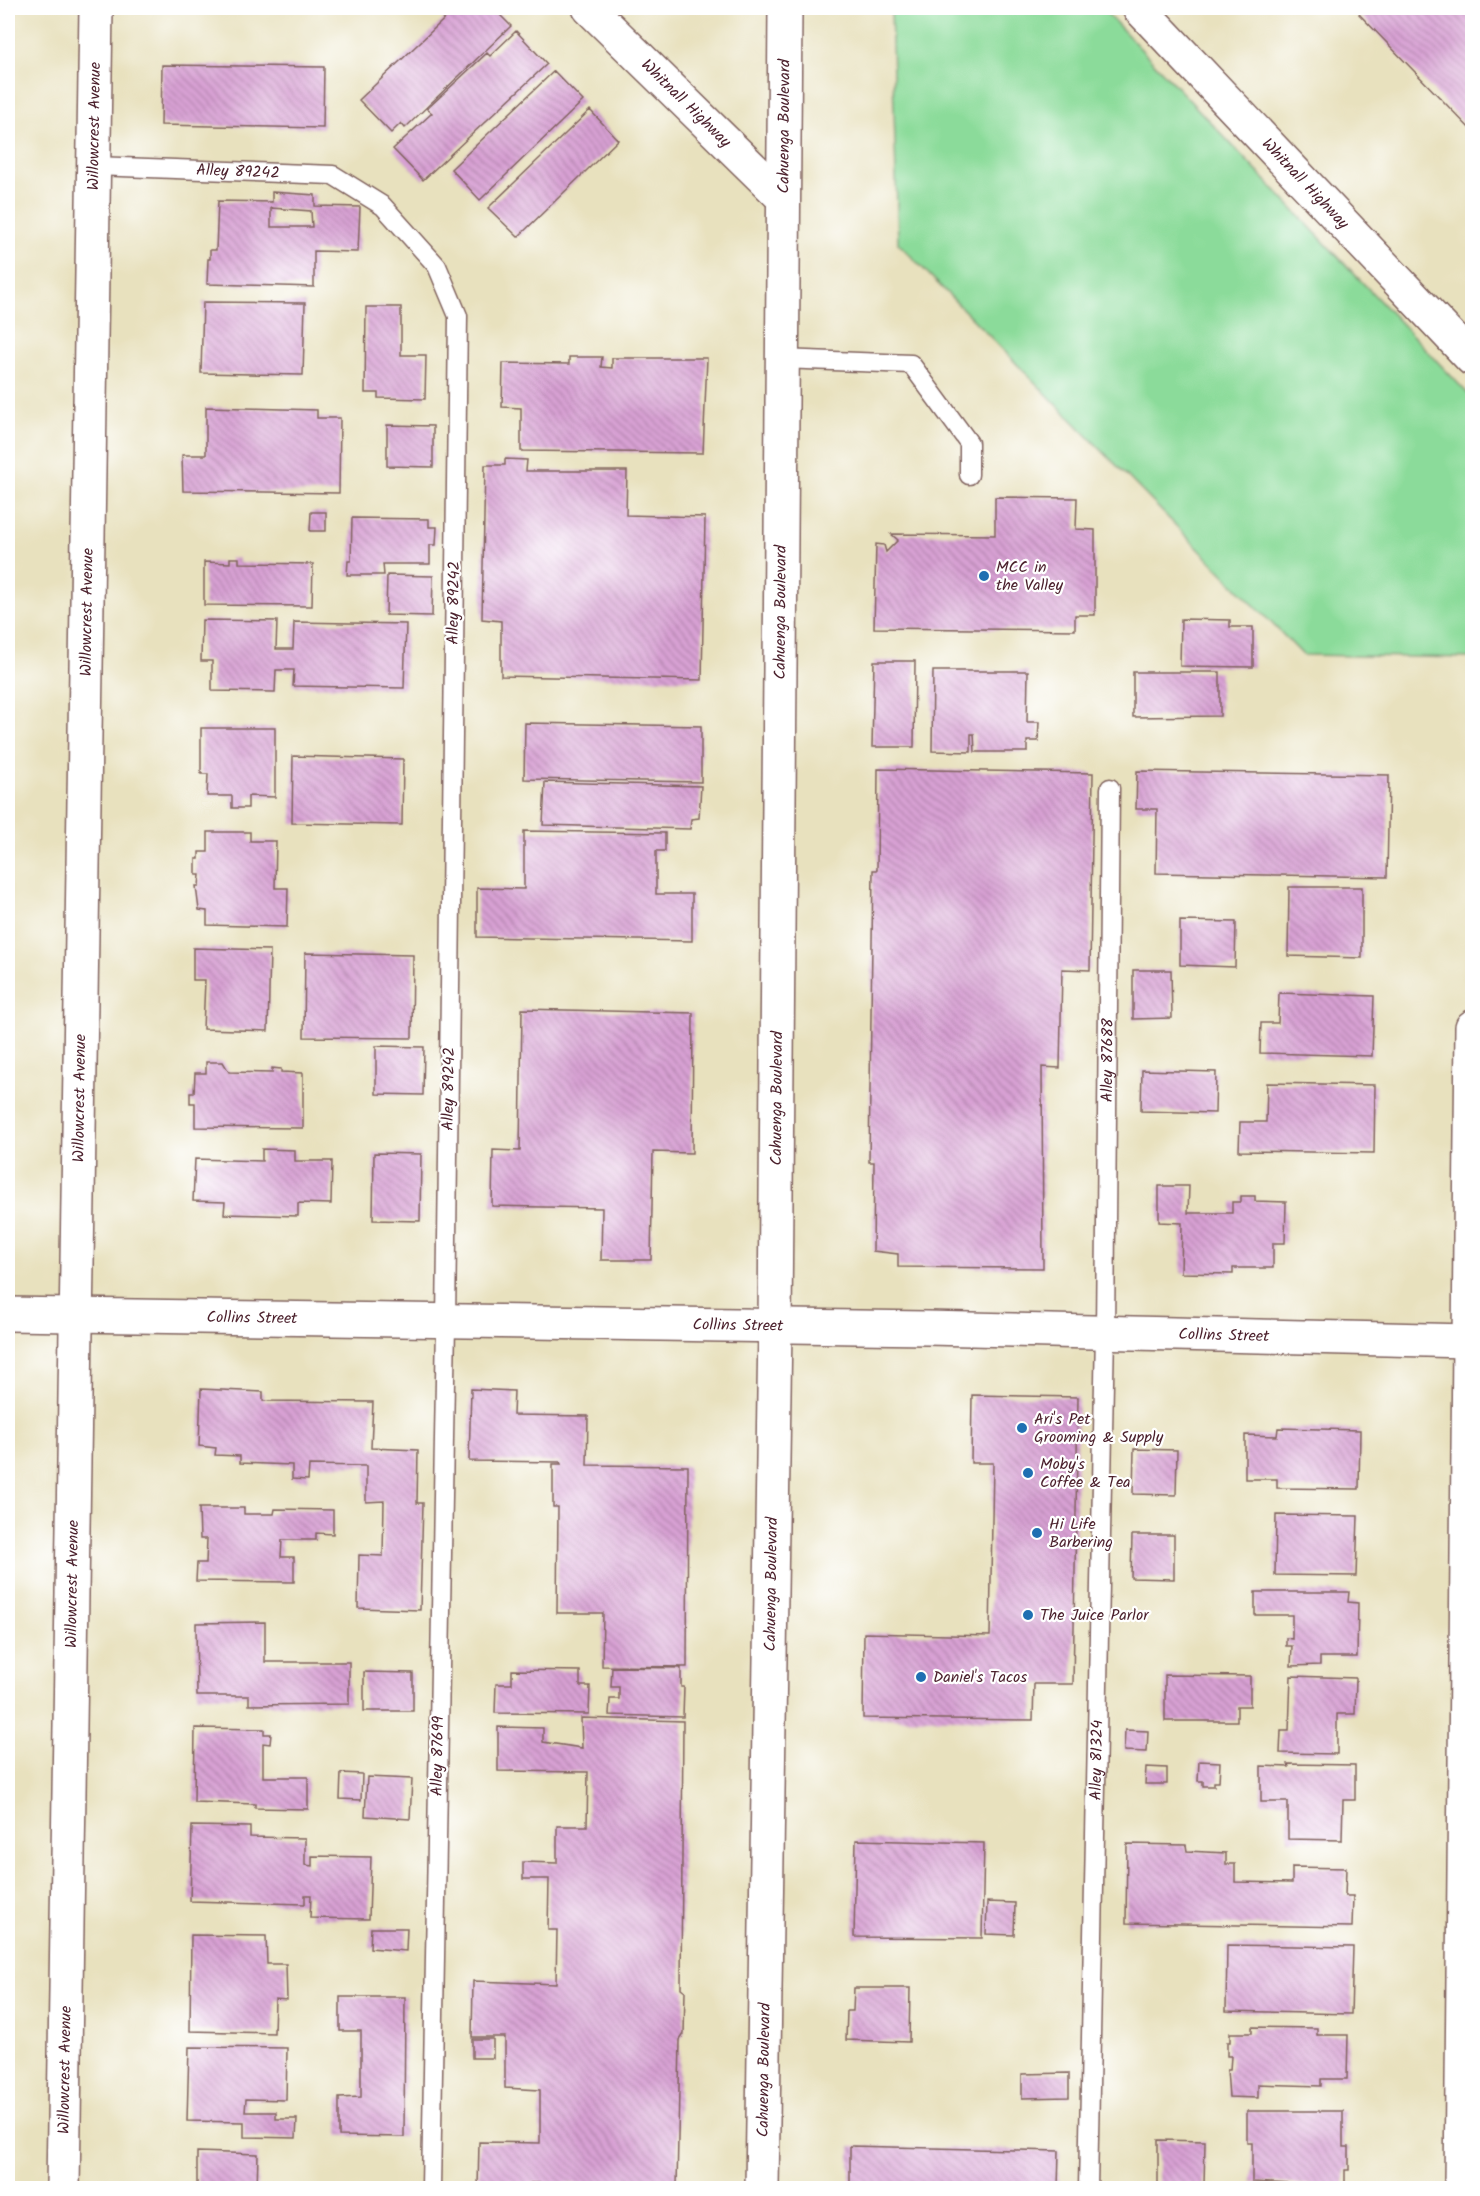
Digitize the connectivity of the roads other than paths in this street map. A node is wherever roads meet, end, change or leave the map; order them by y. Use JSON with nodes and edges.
{"nodes":[{"id":1,"x":96,"y":8,"type":"edge"},
{"id":2,"x":589,"y":8,"type":"edge"},
{"id":3,"x":785,"y":8,"type":"edge"},
{"id":4,"x":1139,"y":8,"type":"edge"},
{"id":5,"x":94,"y":166,"type":"junction"},
{"id":6,"x":783,"y":198,"type":"junction"},
{"id":7,"x":781,"y":359,"type":"junction"},
{"id":8,"x":1473,"y":359,"type":"edge"},
{"id":9,"x":969,"y":475,"type":"dead end"},
{"id":10,"x":1110,"y":788,"type":"dead end"},
{"id":11,"x":1473,"y":1027,"type":"edge"},
{"id":12,"x":8,"y":1314,"type":"edge"},
{"id":13,"x":74,"y":1315,"type":"junction"},
{"id":14,"x":446,"y":1323,"type":"junction"},
{"id":15,"x":775,"y":1327,"type":"junction"},
{"id":16,"x":1105,"y":1332,"type":"junction"},
{"id":17,"x":1471,"y":1341,"type":"edge"},
{"id":18,"x":63,"y":2188,"type":"edge"},
{"id":19,"x":431,"y":2188,"type":"edge"},
{"id":20,"x":762,"y":2188,"type":"edge"},
{"id":21,"x":1088,"y":2188,"type":"edge"},
{"id":22,"x":1461,"y":2188,"type":"edge"}],
"edges":[{"from":1,"to":5,"type":"street","name":"Willowcrest Avenue"},
{"from":2,"to":6,"type":"street","name":"Whitnall Highway"},
{"from":3,"to":6,"type":"street","name":"Cahuenga Boulevard"},
{"from":4,"to":8,"type":"street","name":"Whitnall Highway"},
{"from":5,"to":13,"type":"street","name":"Willowcrest Avenue"},
{"from":5,"to":14,"type":"lane","name":"Alley 89242"},
{"from":6,"to":7,"type":"street","name":"Cahuenga Boulevard"},
{"from":7,"to":9,"type":"lane"},
{"from":7,"to":15,"type":"street","name":"Cahuenga Boulevard"},
{"from":10,"to":16,"type":"lane","name":"Alley 87688"},
{"from":11,"to":17,"type":"street"},
{"from":12,"to":13,"type":"street","name":"Collins Street"},
{"from":13,"to":14,"type":"street","name":"Collins Street"},
{"from":13,"to":18,"type":"street","name":"Willowcrest Avenue"},
{"from":14,"to":15,"type":"street","name":"Collins Street"},
{"from":14,"to":19,"type":"lane","name":"Alley 87699"},
{"from":15,"to":16,"type":"street","name":"Collins Street"},
{"from":15,"to":20,"type":"street","name":"Cahuenga Boulevard"},
{"from":16,"to":17,"type":"street","name":"Collins Street"},
{"from":16,"to":21,"type":"lane","name":"Alley 81324"},
{"from":17,"to":22,"type":"street"}]}
